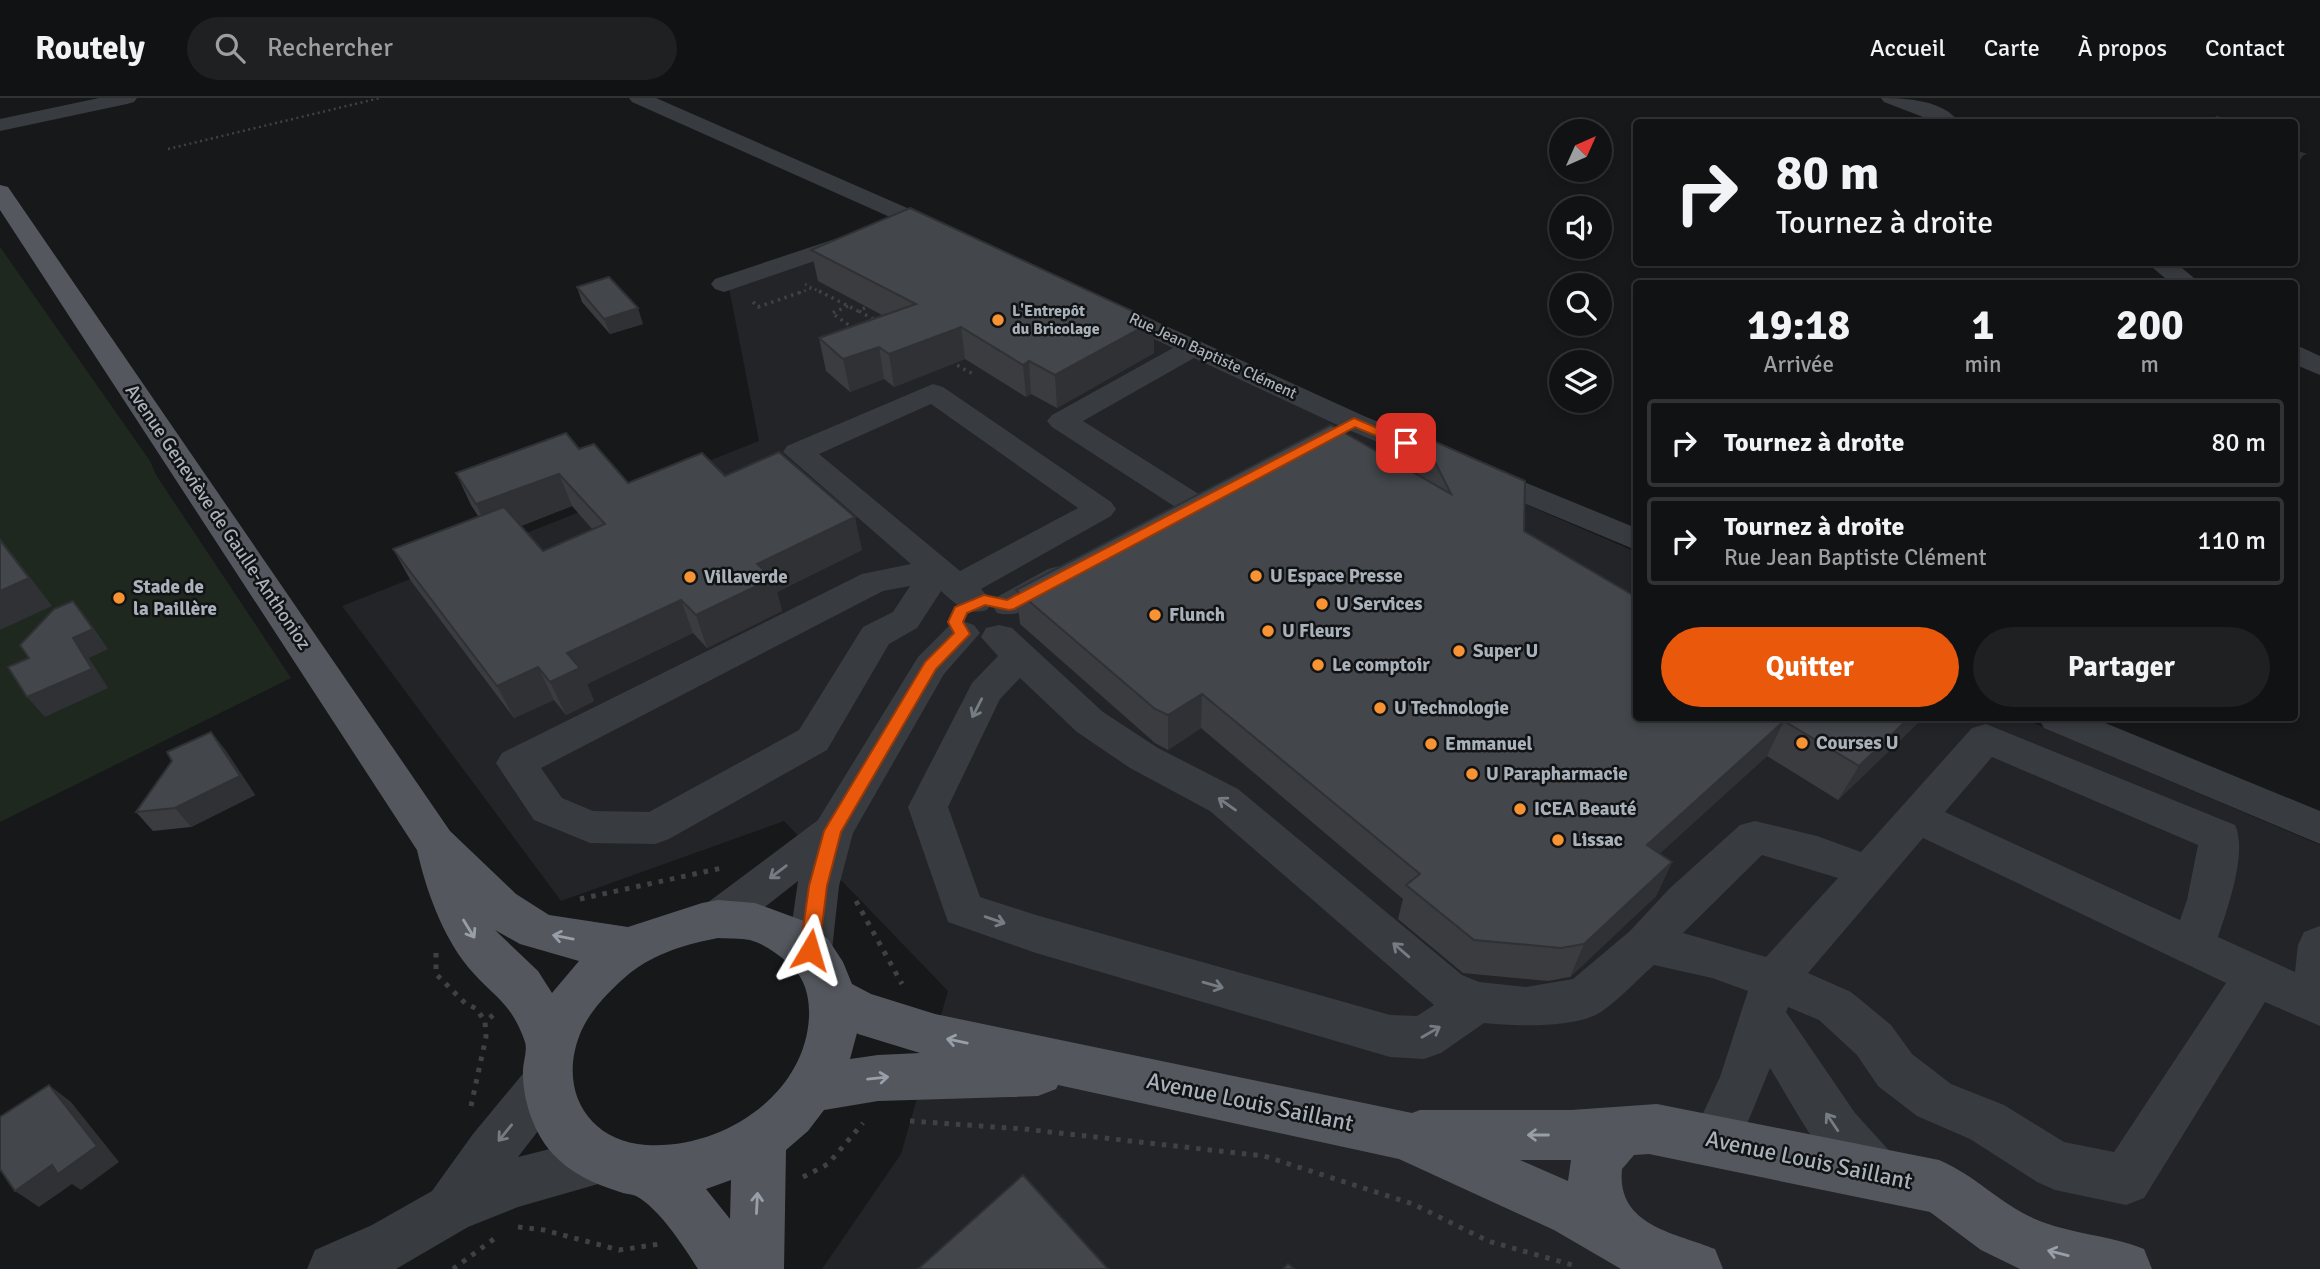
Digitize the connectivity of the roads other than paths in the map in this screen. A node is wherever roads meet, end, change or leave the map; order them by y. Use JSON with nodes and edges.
{"nodes":[{"id":1,"x":127,"y":98,"type":"edge"},
{"id":2,"x":639,"y":98,"type":"edge"},
{"id":3,"x":1891,"y":98,"type":"edge"},
{"id":4,"x":1944,"y":119,"type":"edge"},
{"id":5,"x":0,"y":125,"type":"edge"},
{"id":6,"x":0,"y":192,"type":"edge"},
{"id":7,"x":914,"y":219,"type":"junction"},
{"id":8,"x":965,"y":242,"type":"edge"},
{"id":9,"x":2164,"y":266,"type":"edge"},
{"id":10,"x":2183,"y":280,"type":"edge"},
{"id":11,"x":724,"y":284,"type":"dead end"},
{"id":12,"x":1092,"y":300,"type":"edge"},
{"id":13,"x":1194,"y":346,"type":"junction"},
{"id":14,"x":2298,"y":354,"type":"edge"},
{"id":15,"x":2320,"y":367,"type":"edge"},
{"id":16,"x":1062,"y":421,"type":"junction"},
{"id":17,"x":1354,"y":422,"type":"junction"},
{"id":18,"x":1323,"y":439,"type":"edge"},
{"id":19,"x":1017,"y":451,"type":"junction"},
{"id":20,"x":1194,"y":505,"type":"edge"},
{"id":21,"x":1633,"y":539,"type":"edge"},
{"id":22,"x":1084,"y":564,"type":"edge"},
{"id":23,"x":980,"y":613,"type":"junction"},
{"id":24,"x":2064,"y":721,"type":"edge"},
{"id":25,"x":1918,"y":818,"type":"junction"},
{"id":26,"x":2320,"y":828,"type":"edge"},
{"id":27,"x":833,"y":831,"type":"junction"},
{"id":28,"x":435,"y":843,"type":"junction"},
{"id":29,"x":1870,"y":872,"type":"junction"},
{"id":30,"x":718,"y":919,"type":"junction"},
{"id":31,"x":1646,"y":944,"type":"junction"},
{"id":32,"x":2320,"y":945,"type":"edge"},
{"id":33,"x":2193,"y":946,"type":"junction"},
{"id":34,"x":631,"y":947,"type":"junction"},
{"id":35,"x":810,"y":950,"type":"junction"},
{"id":36,"x":2256,"y":976,"type":"junction"},
{"id":37,"x":834,"y":998,"type":"junction"},
{"id":38,"x":1768,"y":998,"type":"junction"},
{"id":39,"x":1476,"y":1002,"type":"junction"},
{"id":40,"x":2317,"y":1004,"type":"edge"},
{"id":41,"x":550,"y":1063,"type":"junction"},
{"id":42,"x":1096,"y":1071,"type":"junction"},
{"id":43,"x":810,"y":1089,"type":"junction"},
{"id":44,"x":1619,"y":1134,"type":"junction"},
{"id":45,"x":1404,"y":1135,"type":"junction"},
{"id":46,"x":762,"y":1138,"type":"junction"},
{"id":47,"x":1715,"y":1140,"type":"junction"},
{"id":48,"x":624,"y":1166,"type":"junction"},
{"id":49,"x":1876,"y":1174,"type":"junction"},
{"id":50,"x":450,"y":1209,"type":"junction"},
{"id":51,"x":1999,"y":1246,"type":"edge"},
{"id":52,"x":1604,"y":1252,"type":"edge"},
{"id":53,"x":1686,"y":1268,"type":"edge"},
{"id":54,"x":334,"y":1269,"type":"edge"},
{"id":55,"x":730,"y":1269,"type":"edge"},
{"id":56,"x":756,"y":1269,"type":"edge"},
{"id":57,"x":2124,"y":1269,"type":"edge"}],
"edges":[{"from":1,"to":5,"type":"street"},
{"from":2,"to":7,"type":"street"},
{"from":3,"to":4,"type":"street"},
{"from":6,"to":28,"type":"main road","name":"Avenue Geneviève de Gaulle-Anthonioz"},
{"from":7,"to":8,"type":"street"},
{"from":7,"to":11,"type":"street"},
{"from":9,"to":10,"type":"street"},
{"from":12,"to":13,"type":"street","name":"Rue Jean Baptiste Clément"},
{"from":13,"to":16,"type":"street"},
{"from":13,"to":17,"type":"street","name":"Rue Jean Baptiste Clément"},
{"from":14,"to":15,"type":"street"},
{"from":16,"to":19,"type":"lane"},
{"from":16,"to":20,"type":"street"},
{"from":17,"to":18,"type":"street"},
{"from":17,"to":21,"type":"street","name":"Rue Jean Baptiste Clément"},
{"from":19,"to":23,"type":"street"},
{"from":19,"to":23,"type":"street"},
{"from":22,"to":23,"type":"street"},
{"from":23,"to":23,"type":"street"},
{"from":23,"to":27,"type":"street"},
{"from":39,"to":23,"type":"street","one_way":true},
{"from":23,"to":39,"type":"street","one_way":true},
{"from":24,"to":26,"type":"street"},
{"from":25,"to":29,"type":"street"},
{"from":25,"to":33,"type":"street"},
{"from":25,"to":33,"type":"street"},
{"from":27,"to":30,"type":"street","one_way":true},
{"from":27,"to":35,"type":"street"},
{"from":34,"to":28,"type":"main road","name":"Avenue Geneviève de Gaulle-Anthonioz","one_way":true},
{"from":28,"to":41,"type":"main road","name":"Avenue Geneviève de Gaulle-Anthonioz","one_way":true},
{"from":29,"to":31,"type":"street"},
{"from":29,"to":38,"type":"street"},
{"from":30,"to":34,"type":"main road"},
{"from":30,"to":35,"type":"main road"},
{"from":31,"to":38,"type":"street"},
{"from":31,"to":39,"type":"street"},
{"from":32,"to":40,"type":"street"},
{"from":33,"to":36,"type":"street"},
{"from":34,"to":41,"type":"main road"},
{"from":35,"to":37,"type":"main road"},
{"from":36,"to":38,"type":"street"},
{"from":36,"to":40,"type":"street"},
{"from":42,"to":37,"type":"main road","name":"Avenue Louis Saillant","one_way":true},
{"from":37,"to":43,"type":"main road"},
{"from":38,"to":47,"type":"street"},
{"from":49,"to":38,"type":"street","one_way":true},
{"from":41,"to":48,"type":"main road","name":"Avenue Geneviève de Gaulle-Anthonioz"},
{"from":41,"to":50,"type":"street","one_way":true},
{"from":43,"to":42,"type":"main road","name":"Avenue Louis Saillant","one_way":true},
{"from":42,"to":45,"type":"main road","name":"Avenue Louis Saillant"},
{"from":43,"to":46,"type":"main road"},
{"from":44,"to":45,"type":"main road","name":"Avenue Louis Saillant","one_way":true},
{"from":44,"to":47,"type":"main road","name":"Avenue Louis Saillant"},
{"from":44,"to":52,"type":"main road","name":"Avenue Louis Saillant"},
{"from":45,"to":52,"type":"main road","name":"Avenue Louis Saillant"},
{"from":46,"to":48,"type":"main road"},
{"from":56,"to":46,"type":"main road","one_way":true},
{"from":47,"to":49,"type":"main road","name":"Avenue Louis Saillant"},
{"from":48,"to":50,"type":"street"},
{"from":48,"to":55,"type":"main road","name":"Avenue Geneviève de Gaulle-Anthonioz"},
{"from":49,"to":51,"type":"main road","name":"Avenue Louis Saillant"},
{"from":50,"to":54,"type":"street"},
{"from":57,"to":51,"type":"main road","name":"Avenue Louis Saillant","one_way":true},
{"from":52,"to":53,"type":"main road","name":"Avenue Louis Saillant"}]}
